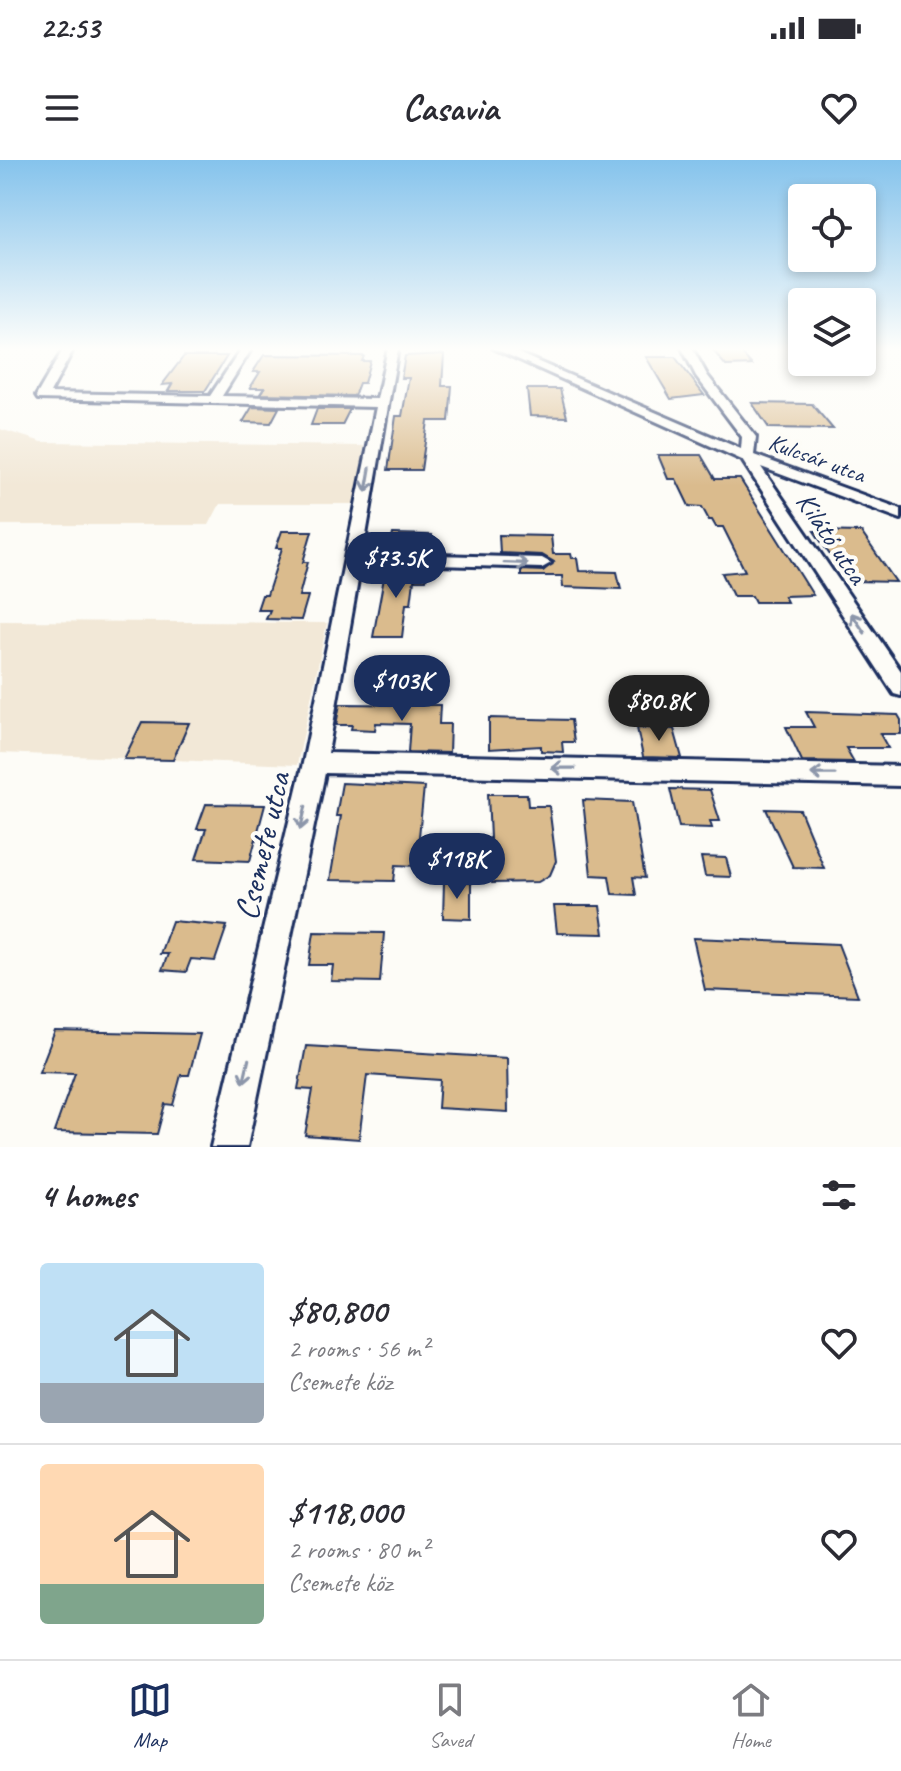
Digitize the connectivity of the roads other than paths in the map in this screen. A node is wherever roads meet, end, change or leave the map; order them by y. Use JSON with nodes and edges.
{"nodes":[{"id":1,"x":43,"y":394,"type":"edge"},
{"id":2,"x":217,"y":394,"type":"edge"},
{"id":3,"x":384,"y":394,"type":"edge"},
{"id":4,"x":603,"y":394,"type":"edge"},
{"id":5,"x":716,"y":394,"type":"edge"},
{"id":6,"x":213,"y":400,"type":"junction"},
{"id":7,"x":382,"y":403,"type":"junction"},
{"id":8,"x":747,"y":457,"type":"junction"},
{"id":9,"x":901,"y":514,"type":"edge"},
{"id":10,"x":354,"y":558,"type":"junction"},
{"id":11,"x":542,"y":563,"type":"dead end"},
{"id":12,"x":901,"y":688,"type":"edge"},
{"id":13,"x":315,"y":763,"type":"junction"},
{"id":14,"x":901,"y":776,"type":"edge"},
{"id":15,"x":229,"y":1147,"type":"edge"}],
"edges":[{"from":1,"to":6,"type":"street"},
{"from":2,"to":6,"type":"street"},
{"from":3,"to":7,"type":"street","name":"Csemete utca"},
{"from":4,"to":8,"type":"street","name":"Kulcsár utca"},
{"from":5,"to":8,"type":"street"},
{"from":6,"to":7,"type":"street"},
{"from":7,"to":10,"type":"street","name":"Csemete utca","one_way":true},
{"from":8,"to":9,"type":"street","name":"Kulcsár utca"},
{"from":12,"to":8,"type":"street","name":"Kilátó utca","one_way":true},
{"from":10,"to":11,"type":"street","one_way":true},
{"from":10,"to":13,"type":"street","name":"Csemete utca"},
{"from":14,"to":13,"type":"street","one_way":true},
{"from":13,"to":15,"type":"street","name":"Csemete utca","one_way":true}]}
